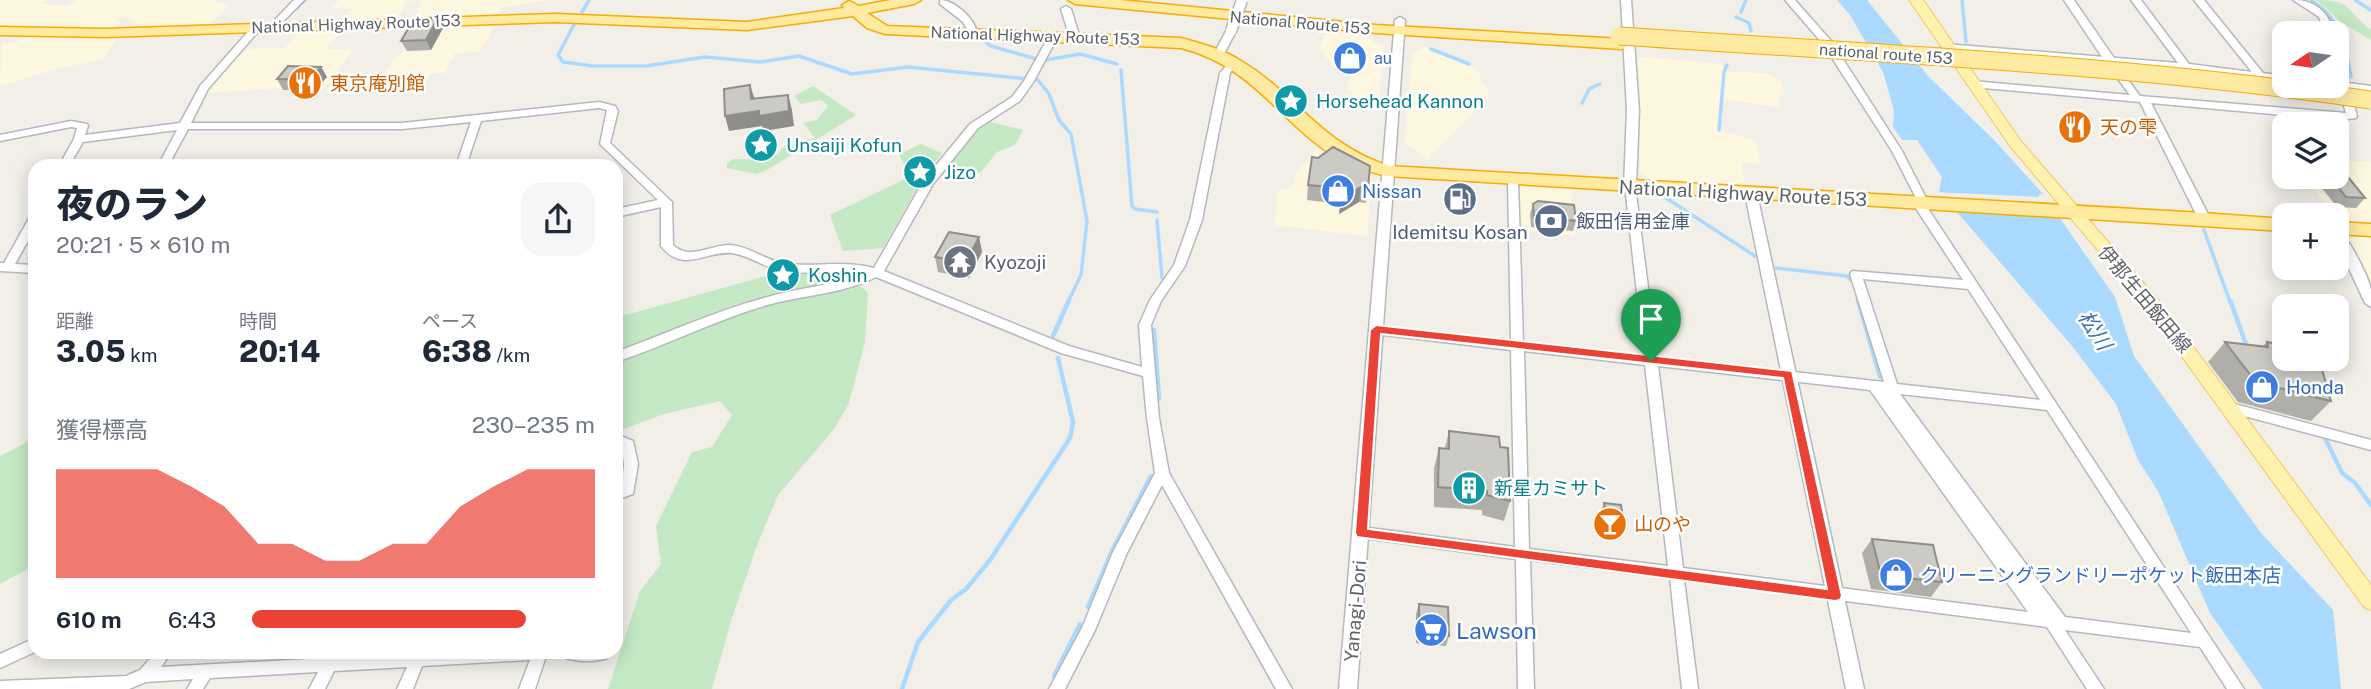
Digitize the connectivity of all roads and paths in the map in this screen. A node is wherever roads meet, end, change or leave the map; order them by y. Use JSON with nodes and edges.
{"nodes":[{"id":1,"x":299,"y":0,"type":"edge"},
{"id":2,"x":869,"y":0,"type":"edge"},
{"id":3,"x":914,"y":0,"type":"edge"},
{"id":4,"x":1168,"y":0,"type":"edge"},
{"id":5,"x":1242,"y":0,"type":"edge"},
{"id":6,"x":1626,"y":0,"type":"edge"},
{"id":7,"x":1790,"y":0,"type":"edge"},
{"id":8,"x":1916,"y":0,"type":"edge"},
{"id":9,"x":2069,"y":0,"type":"edge"},
{"id":10,"x":2136,"y":0,"type":"edge"},
{"id":11,"x":2199,"y":0,"type":"edge"},
{"id":12,"x":2298,"y":0,"type":"edge"},
{"id":13,"x":943,"y":2,"type":"dead end"},
{"id":14,"x":850,"y":5,"type":"edge"},
{"id":15,"x":1070,"y":5,"type":"edge"},
{"id":16,"x":2325,"y":21,"type":"edge"},
{"id":17,"x":274,"y":26,"type":"junction"},
{"id":18,"x":1400,"y":26,"type":"junction"},
{"id":19,"x":257,"y":27,"type":"junction"},
{"id":20,"x":0,"y":31,"type":"edge"},
{"id":21,"x":975,"y":34,"type":"junction"},
{"id":22,"x":1052,"y":38,"type":"junction"},
{"id":23,"x":1075,"y":38,"type":"junction"},
{"id":24,"x":1621,"y":40,"type":"junction"},
{"id":25,"x":1946,"y":47,"type":"junction"},
{"id":26,"x":1220,"y":52,"type":"junction"},
{"id":27,"x":2110,"y":61,"type":"junction"},
{"id":28,"x":1238,"y":65,"type":"junction"},
{"id":29,"x":2186,"y":67,"type":"junction"},
{"id":30,"x":2260,"y":76,"type":"junction"},
{"id":31,"x":2272,"y":78,"type":"edge"},
{"id":32,"x":1972,"y":85,"type":"junction"},
{"id":33,"x":2349,"y":86,"type":"edge"},
{"id":34,"x":2371,"y":89,"type":"edge"},
{"id":35,"x":2140,"y":98,"type":"junction"},
{"id":36,"x":2344,"y":98,"type":"edge"},
{"id":37,"x":2371,"y":100,"type":"edge"},
{"id":38,"x":2371,"y":108,"type":"edge"},
{"id":39,"x":477,"y":118,"type":"junction"},
{"id":40,"x":183,"y":126,"type":"junction"},
{"id":41,"x":0,"y":138,"type":"edge"},
{"id":42,"x":79,"y":139,"type":"junction"},
{"id":43,"x":68,"y":159,"type":"edge"},
{"id":44,"x":166,"y":159,"type":"edge"},
{"id":45,"x":463,"y":159,"type":"edge"},
{"id":46,"x":621,"y":159,"type":"edge"},
{"id":47,"x":623,"y":161,"type":"edge"},
{"id":48,"x":1387,"y":171,"type":"junction"},
{"id":49,"x":1513,"y":181,"type":"junction"},
{"id":50,"x":1630,"y":186,"type":"junction"},
{"id":51,"x":1751,"y":194,"type":"junction"},
{"id":52,"x":666,"y":202,"type":"junction"},
{"id":53,"x":1924,"y":202,"type":"junction"},
{"id":54,"x":2063,"y":209,"type":"junction"},
{"id":55,"x":623,"y":211,"type":"edge"},
{"id":56,"x":2204,"y":218,"type":"junction"},
{"id":57,"x":2272,"y":224,"type":"edge"},
{"id":58,"x":28,"y":229,"type":"edge"},
{"id":59,"x":2349,"y":230,"type":"edge"},
{"id":60,"x":2371,"y":230,"type":"edge"},
{"id":61,"x":2349,"y":253,"type":"edge"},
{"id":62,"x":4,"y":268,"type":"edge"},
{"id":63,"x":28,"y":269,"type":"edge"},
{"id":64,"x":879,"y":270,"type":"junction"},
{"id":65,"x":1972,"y":285,"type":"junction"},
{"id":66,"x":2371,"y":303,"type":"edge"},
{"id":67,"x":1376,"y":330,"type":"junction"},
{"id":68,"x":1518,"y":345,"type":"junction"},
{"id":69,"x":623,"y":355,"type":"edge"},
{"id":70,"x":1651,"y":361,"type":"junction"},
{"id":71,"x":1149,"y":373,"type":"junction"},
{"id":72,"x":1788,"y":374,"type":"junction"},
{"id":73,"x":1874,"y":386,"type":"junction"},
{"id":74,"x":1891,"y":388,"type":"junction"},
{"id":75,"x":2051,"y":406,"type":"junction"},
{"id":76,"x":2231,"y":408,"type":"junction"},
{"id":77,"x":623,"y":442,"type":"edge"},
{"id":78,"x":2371,"y":444,"type":"edge"},
{"id":79,"x":1162,"y":473,"type":"junction"},
{"id":80,"x":623,"y":493,"type":"edge"},
{"id":81,"x":1362,"y":533,"type":"junction"},
{"id":82,"x":1521,"y":555,"type":"junction"},
{"id":83,"x":1676,"y":575,"type":"junction"},
{"id":84,"x":2368,"y":593,"type":"edge"},
{"id":85,"x":1835,"y":596,"type":"junction"},
{"id":86,"x":2052,"y":622,"type":"junction"},
{"id":87,"x":2204,"y":641,"type":"junction"},
{"id":88,"x":28,"y":648,"type":"edge"},
{"id":89,"x":159,"y":659,"type":"edge"},
{"id":90,"x":364,"y":659,"type":"edge"},
{"id":91,"x":418,"y":659,"type":"edge"},
{"id":92,"x":531,"y":659,"type":"edge"},
{"id":93,"x":0,"y":661,"type":"edge"},
{"id":94,"x":331,"y":664,"type":"junction"},
{"id":95,"x":205,"y":673,"type":"junction"},
{"id":96,"x":145,"y":675,"type":"junction"},
{"id":97,"x":125,"y":686,"type":"edge"},
{"id":98,"x":0,"y":688,"type":"edge"},
{"id":99,"x":195,"y":689,"type":"edge"},
{"id":100,"x":317,"y":689,"type":"edge"},
{"id":101,"x":405,"y":689,"type":"edge"},
{"id":102,"x":527,"y":689,"type":"edge"},
{"id":103,"x":1057,"y":689,"type":"edge"},
{"id":104,"x":1284,"y":689,"type":"edge"},
{"id":105,"x":1348,"y":689,"type":"edge"},
{"id":106,"x":1527,"y":689,"type":"edge"},
{"id":107,"x":1690,"y":689,"type":"edge"},
{"id":108,"x":1855,"y":689,"type":"edge"},
{"id":109,"x":2096,"y":689,"type":"edge"},
{"id":110,"x":2236,"y":689,"type":"edge"}],
"edges":[{"from":1,"to":17,"type":"street"},
{"from":2,"to":14,"type":"highway"},
{"from":3,"to":14,"type":"highway"},
{"from":4,"to":18,"type":"highway","name":"National Route 153"},
{"from":5,"to":26,"type":"street","bridge":true},
{"from":6,"to":50,"type":"street"},
{"from":7,"to":53,"type":"street"},
{"from":8,"to":25,"type":"main road","name":"伊那生田飯田線"},
{"from":9,"to":27,"type":"street"},
{"from":10,"to":29,"type":"street"},
{"from":11,"to":30,"type":"street"},
{"from":12,"to":16,"type":"street"},
{"from":13,"to":21,"type":"street"},
{"from":14,"to":17,"type":"highway","name":"National Highway Route 153"},
{"from":14,"to":21,"type":"highway","name":"National Highway Route 153"},
{"from":15,"to":18,"type":"highway","name":"National Route 153"},
{"from":15,"to":23,"type":"street"},
{"from":17,"to":19,"type":"highway","name":"National Highway Route 153"},
{"from":18,"to":24,"type":"highway","name":"national route 153"},
{"from":18,"to":48,"type":"street","name":"Yanagi-Dori"},
{"from":19,"to":20,"type":"highway","name":"National Highway Route 153"},
{"from":19,"to":40,"type":"street"},
{"from":21,"to":22,"type":"highway","name":"National Highway Route 153"},
{"from":22,"to":23,"type":"highway","name":"National Highway Route 153"},
{"from":22,"to":64,"type":"street"},
{"from":23,"to":26,"type":"highway","name":"National Highway Route 153"},
{"from":24,"to":37,"type":"highway","name":"national route 153","bridge":true},
{"from":24,"to":38,"type":"highway","name":"national route 153"},
{"from":25,"to":27,"type":"street"},
{"from":25,"to":32,"type":"main road","name":"伊那生田飯田線"},
{"from":26,"to":28,"type":"highway","name":"National Highway Route 153"},
{"from":27,"to":29,"type":"street"},
{"from":27,"to":35,"type":"street"},
{"from":28,"to":48,"type":"highway","name":"National Highway Route 153"},
{"from":28,"to":71,"type":"street"},
{"from":29,"to":30,"type":"street"},
{"from":30,"to":31,"type":"street"},
{"from":32,"to":35,"type":"street"},
{"from":32,"to":54,"type":"main road","name":"伊那生田飯田線"},
{"from":33,"to":34,"type":"street"},
{"from":35,"to":36,"type":"street"},
{"from":35,"to":56,"type":"street"},
{"from":39,"to":40,"type":"street"},
{"from":39,"to":45,"type":"street"},
{"from":39,"to":46,"type":"street"},
{"from":40,"to":42,"type":"street"},
{"from":40,"to":44,"type":"street"},
{"from":41,"to":42,"type":"street"},
{"from":42,"to":43,"type":"street"},
{"from":47,"to":52,"type":"street"},
{"from":48,"to":49,"type":"highway","name":"National Highway Route 153"},
{"from":48,"to":67,"type":"street","name":"Yanagi-Dori"},
{"from":49,"to":50,"type":"highway","name":"National Highway Route 153"},
{"from":49,"to":68,"type":"street"},
{"from":50,"to":51,"type":"highway","name":"National Highway Route 153"},
{"from":50,"to":70,"type":"street"},
{"from":51,"to":53,"type":"highway","name":"National Highway Route 153"},
{"from":51,"to":72,"type":"street"},
{"from":52,"to":55,"type":"street"},
{"from":52,"to":64,"type":"street"},
{"from":53,"to":54,"type":"highway","name":"National Highway Route 153"},
{"from":53,"to":65,"type":"street"},
{"from":54,"to":56,"type":"highway","name":"National Highway Route 153"},
{"from":54,"to":76,"type":"main road","name":"伊那生田飯田線"},
{"from":56,"to":57,"type":"highway","name":"National Highway Route 153"},
{"from":58,"to":62,"type":"street"},
{"from":59,"to":60,"type":"highway"},
{"from":61,"to":66,"type":"street"},
{"from":62,"to":63,"type":"street"},
{"from":64,"to":69,"type":"street"},
{"from":64,"to":71,"type":"street"},
{"from":65,"to":74,"type":"street"},
{"from":65,"to":75,"type":"street"},
{"from":67,"to":68,"type":"street"},
{"from":67,"to":81,"type":"street","name":"Yanagi-Dori"},
{"from":68,"to":70,"type":"street"},
{"from":68,"to":82,"type":"street"},
{"from":70,"to":72,"type":"street"},
{"from":70,"to":83,"type":"street"},
{"from":71,"to":79,"type":"street"},
{"from":72,"to":73,"type":"street"},
{"from":72,"to":85,"type":"street"},
{"from":73,"to":74,"type":"street"},
{"from":73,"to":86,"type":"street"},
{"from":74,"to":75,"type":"street"},
{"from":74,"to":86,"type":"street"},
{"from":75,"to":87,"type":"street"},
{"from":76,"to":78,"type":"street"},
{"from":76,"to":84,"type":"main road","name":"伊那生田飯田線"},
{"from":77,"to":80,"type":"street"},
{"from":79,"to":103,"type":"street"},
{"from":79,"to":104,"type":"street"},
{"from":81,"to":82,"type":"street"},
{"from":81,"to":105,"type":"street","name":"Yanagi-Dori"},
{"from":82,"to":83,"type":"street"},
{"from":82,"to":106,"type":"street"},
{"from":83,"to":85,"type":"street"},
{"from":83,"to":107,"type":"street"},
{"from":85,"to":86,"type":"street"},
{"from":85,"to":108,"type":"street"},
{"from":86,"to":87,"type":"street"},
{"from":86,"to":109,"type":"street"},
{"from":87,"to":110,"type":"street"},
{"from":88,"to":93,"type":"street"},
{"from":89,"to":96,"type":"street"},
{"from":90,"to":94,"type":"street"},
{"from":91,"to":101,"type":"street"},
{"from":92,"to":102,"type":"street"},
{"from":94,"to":95,"type":"street"},
{"from":94,"to":100,"type":"street"},
{"from":95,"to":96,"type":"street"},
{"from":95,"to":99,"type":"street"},
{"from":96,"to":97,"type":"street"},
{"from":97,"to":98,"type":"street"}]}
